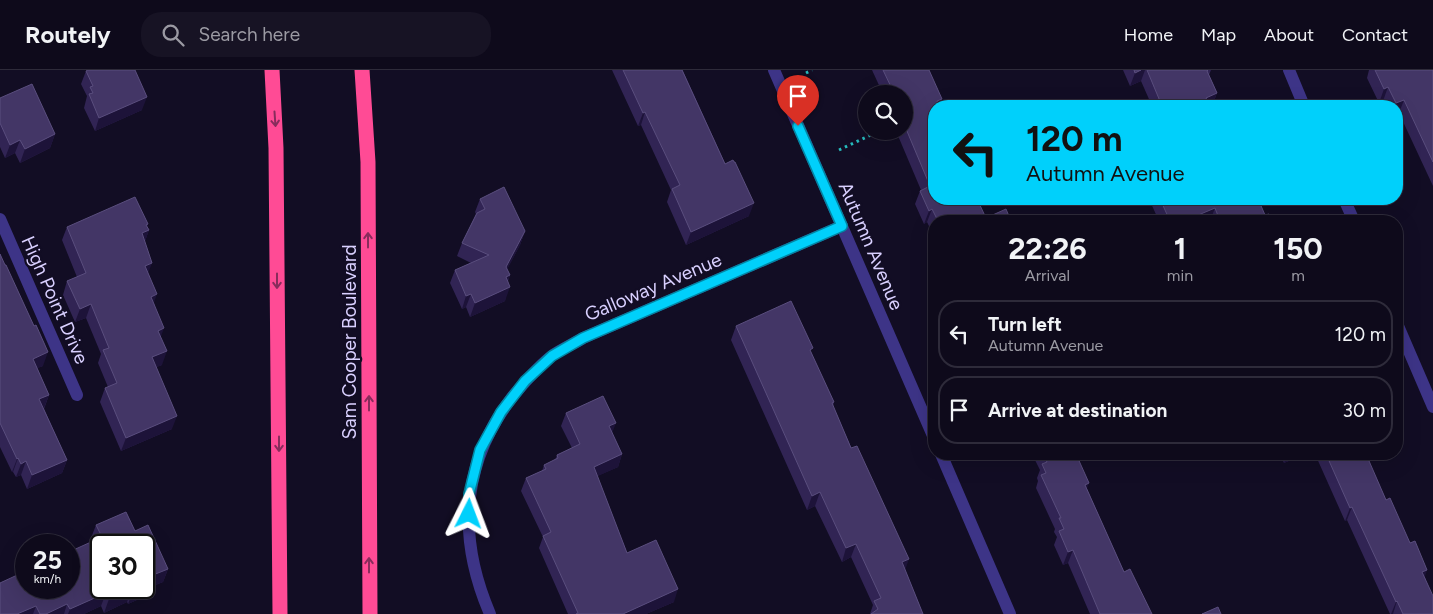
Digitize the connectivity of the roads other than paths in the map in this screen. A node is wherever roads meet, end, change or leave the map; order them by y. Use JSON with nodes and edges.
{"nodes":[{"id":1,"x":272,"y":70,"type":"edge"},
{"id":2,"x":362,"y":70,"type":"edge"},
{"id":3,"x":774,"y":70,"type":"edge"},
{"id":4,"x":1289,"y":70,"type":"edge"},
{"id":5,"x":1302,"y":100,"type":"edge"},
{"id":6,"x":0,"y":219,"type":"edge"},
{"id":7,"x":842,"y":226,"type":"junction"},
{"id":8,"x":1403,"y":337,"type":"edge"},
{"id":9,"x":77,"y":395,"type":"dead end"},
{"id":10,"x":1433,"y":407,"type":"edge"},
{"id":11,"x":928,"y":424,"type":"edge"},
{"id":12,"x":944,"y":460,"type":"edge"},
{"id":13,"x":280,"y":614,"type":"edge"},
{"id":14,"x":370,"y":614,"type":"edge"},
{"id":15,"x":490,"y":614,"type":"edge"},
{"id":16,"x":1010,"y":614,"type":"edge"}],
"edges":[{"from":1,"to":13,"type":"highway","one_way":true},
{"from":14,"to":2,"type":"highway","name":"Sam Cooper Boulevard","one_way":true},
{"from":3,"to":7,"type":"street","name":"Autumn Avenue"},
{"from":4,"to":5,"type":"street"},
{"from":6,"to":9,"type":"street","name":"High Point Drive"},
{"from":7,"to":11,"type":"street","name":"Autumn Avenue"},
{"from":7,"to":15,"type":"street","name":"Galloway Avenue"},
{"from":8,"to":10,"type":"street"},
{"from":12,"to":16,"type":"street"}]}
